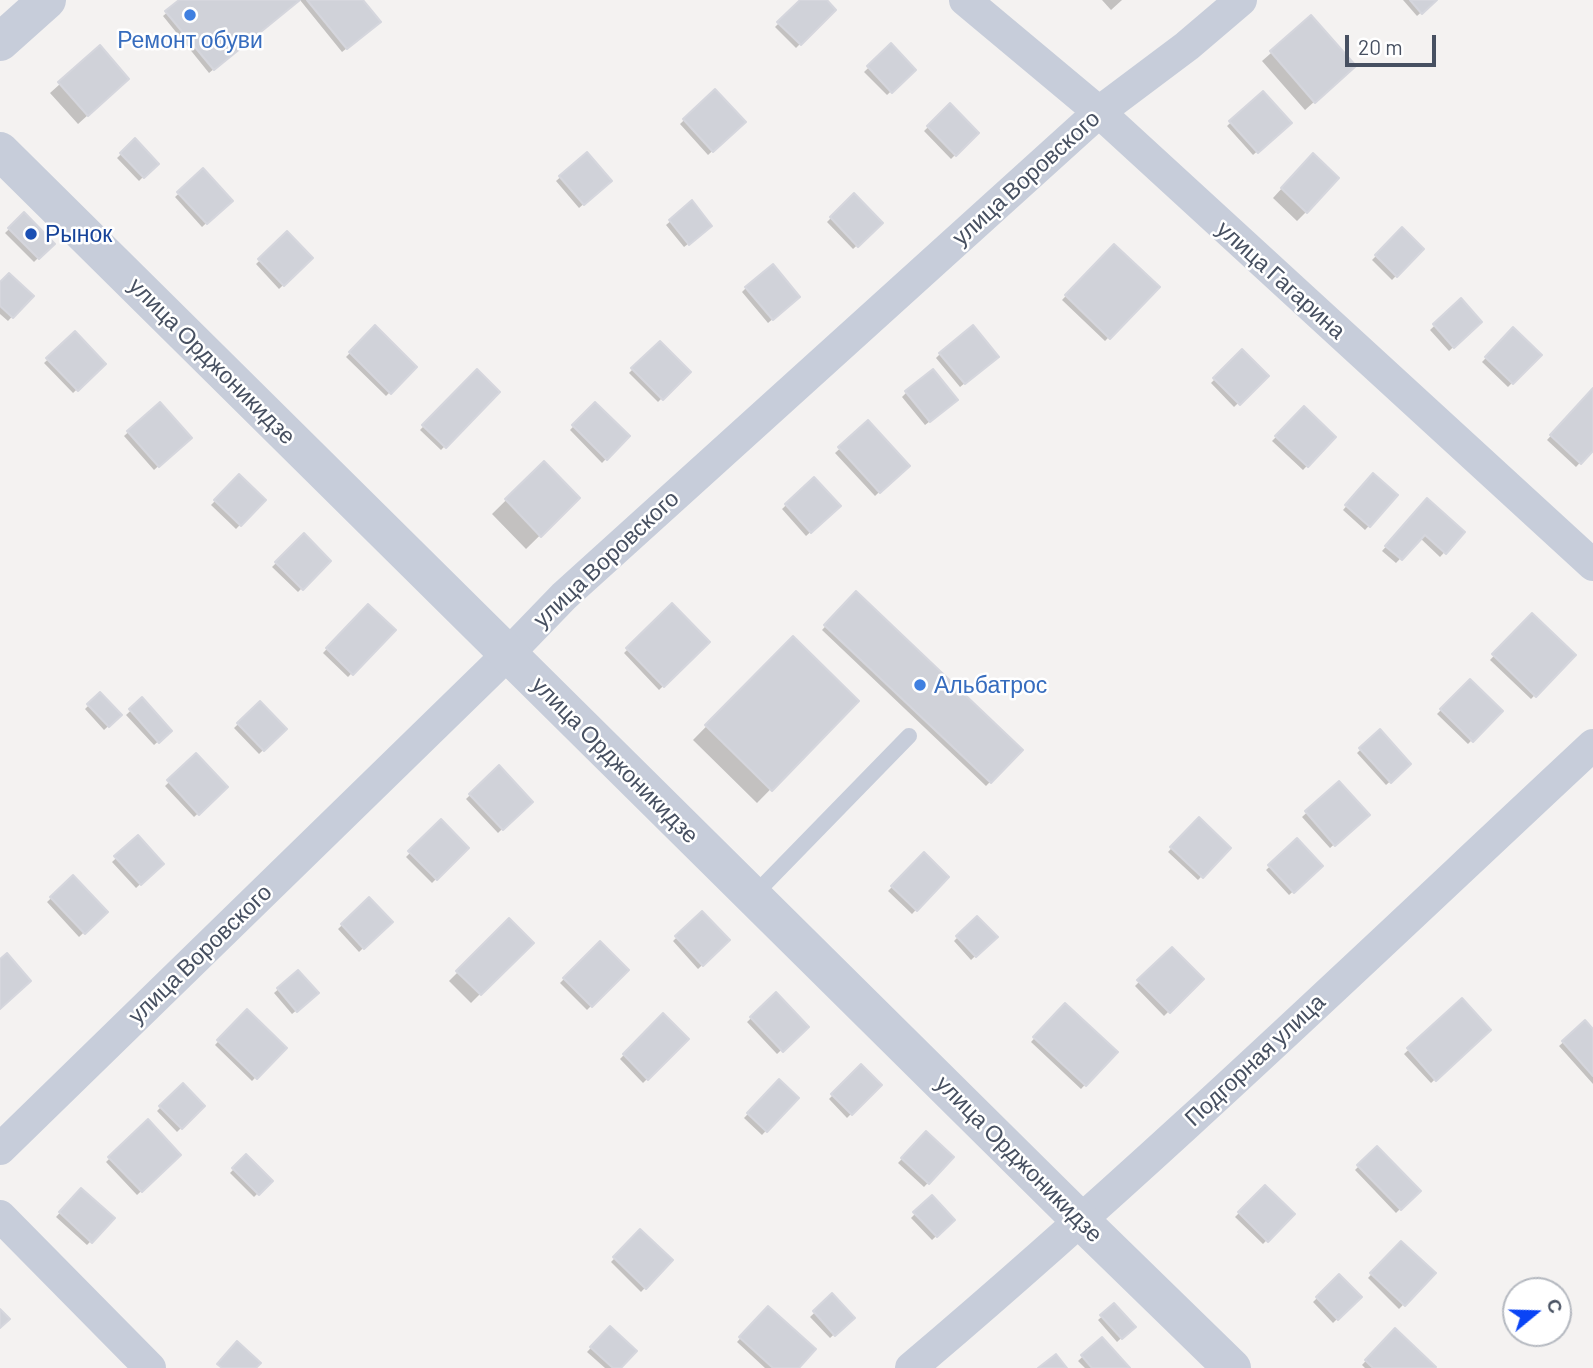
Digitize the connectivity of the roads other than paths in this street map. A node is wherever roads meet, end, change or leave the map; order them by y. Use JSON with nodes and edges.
{"nodes":[{"id":1,"x":47,"y":0,"type":"edge"},
{"id":2,"x":965,"y":0,"type":"edge"},
{"id":3,"x":1241,"y":0,"type":"edge"},
{"id":4,"x":0,"y":42,"type":"edge"},
{"id":5,"x":1099,"y":113,"type":"junction"},
{"id":6,"x":0,"y":151,"type":"edge"},
{"id":7,"x":1593,"y":565,"type":"edge"},
{"id":8,"x":508,"y":654,"type":"junction"},
{"id":9,"x":909,"y":736,"type":"dead end"},
{"id":10,"x":1593,"y":745,"type":"edge"},
{"id":11,"x":753,"y":896,"type":"junction"},
{"id":12,"x":0,"y":1149,"type":"edge"},
{"id":13,"x":0,"y":1216,"type":"edge"},
{"id":14,"x":1081,"y":1221,"type":"junction"},
{"id":15,"x":150,"y":1368,"type":"edge"},
{"id":16,"x":911,"y":1368,"type":"edge"},
{"id":17,"x":1232,"y":1368,"type":"edge"}],
"edges":[{"from":1,"to":4,"type":"street"},
{"from":2,"to":5,"type":"street","name":"улица Гагарина"},
{"from":3,"to":5,"type":"street","name":"улица Воровского"},
{"from":5,"to":7,"type":"street","name":"улица Гагарина"},
{"from":5,"to":8,"type":"street","name":"улица Воровского"},
{"from":6,"to":8,"type":"street","name":"улица Орджоникидзе"},
{"from":8,"to":11,"type":"street","name":"улица Орджоникидзе"},
{"from":8,"to":12,"type":"street","name":"улица Воровского"},
{"from":9,"to":11,"type":"lane"},
{"from":10,"to":14,"type":"street","name":"Подгорная улица"},
{"from":11,"to":14,"type":"street","name":"улица Орджоникидзе"},
{"from":13,"to":15,"type":"street"},
{"from":14,"to":16,"type":"street","name":"Подгорная улица"},
{"from":14,"to":17,"type":"street","name":"улица Орджоникидзе"}]}
